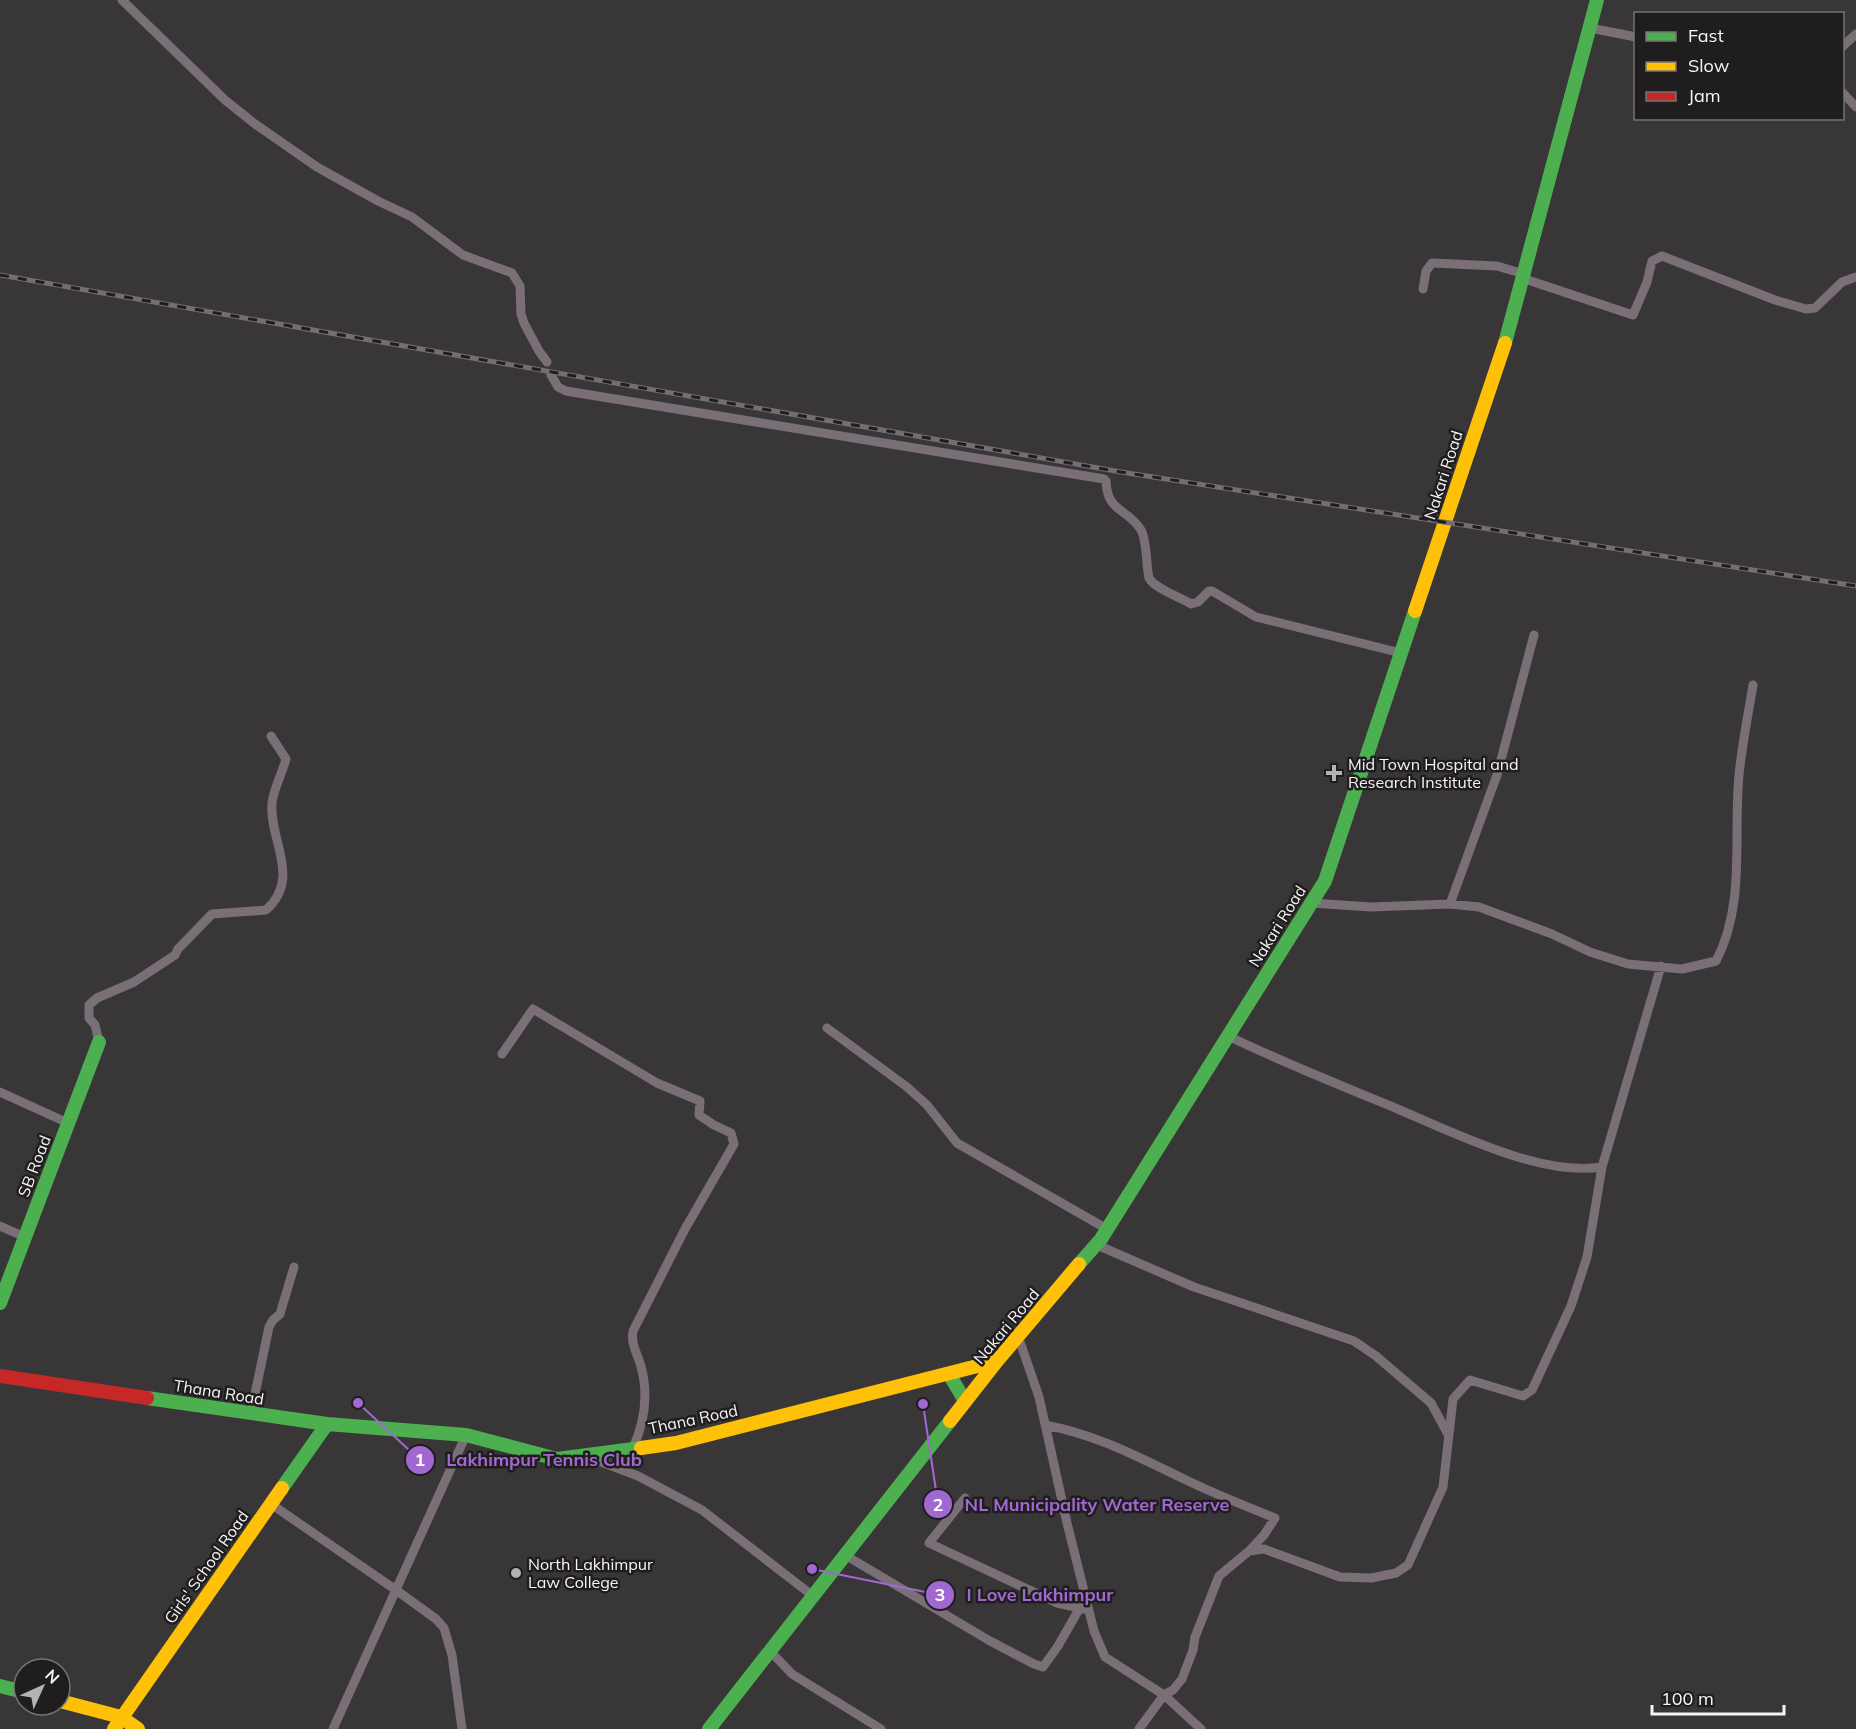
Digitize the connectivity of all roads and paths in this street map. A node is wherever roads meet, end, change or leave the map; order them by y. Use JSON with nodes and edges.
{"nodes":[{"id":1,"x":122,"y":0,"type":"edge"},
{"id":2,"x":1597,"y":0,"type":"edge"},
{"id":3,"x":1590,"y":28,"type":"junction"},
{"id":4,"x":1856,"y":34,"type":"edge"},
{"id":5,"x":1634,"y":37,"type":"edge"},
{"id":6,"x":1844,"y":45,"type":"edge"},
{"id":7,"x":1844,"y":95,"type":"edge"},
{"id":8,"x":1856,"y":107,"type":"edge"},
{"id":9,"x":1523,"y":276,"type":"junction"},
{"id":10,"x":1856,"y":277,"type":"edge"},
{"id":11,"x":1423,"y":289,"type":"dead end"},
{"id":12,"x":547,"y":362,"type":"dead end"},
{"id":13,"x":551,"y":375,"type":"dead end"},
{"id":14,"x":1534,"y":635,"type":"dead end"},
{"id":15,"x":1401,"y":653,"type":"junction"},
{"id":16,"x":1753,"y":685,"type":"dead end"},
{"id":17,"x":271,"y":736,"type":"dead end"},
{"id":18,"x":1311,"y":903,"type":"junction"},
{"id":19,"x":1450,"y":904,"type":"junction"},
{"id":20,"x":1661,"y":966,"type":"junction"},
{"id":21,"x":827,"y":1028,"type":"dead end"},
{"id":22,"x":1228,"y":1036,"type":"junction"},
{"id":23,"x":99,"y":1042,"type":"joint"},
{"id":24,"x":502,"y":1054,"type":"dead end"},
{"id":25,"x":0,"y":1092,"type":"edge"},
{"id":26,"x":68,"y":1123,"type":"junction"},
{"id":27,"x":1602,"y":1167,"type":"junction"},
{"id":28,"x":0,"y":1226,"type":"edge"},
{"id":29,"x":1107,"y":1229,"type":"junction"},
{"id":30,"x":25,"y":1237,"type":"junction"},
{"id":31,"x":1097,"y":1245,"type":"junction"},
{"id":32,"x":294,"y":1268,"type":"dead end"},
{"id":33,"x":0,"y":1302,"type":"edge"},
{"id":34,"x":1018,"y":1336,"type":"junction"},
{"id":35,"x":997,"y":1361,"type":"junction"},
{"id":36,"x":949,"y":1374,"type":"junction"},
{"id":37,"x":0,"y":1376,"type":"edge"},
{"id":38,"x":965,"y":1401,"type":"junction"},
{"id":39,"x":251,"y":1413,"type":"junction"},
{"id":40,"x":327,"y":1424,"type":"junction"},
{"id":41,"x":1045,"y":1425,"type":"junction"},
{"id":42,"x":466,"y":1435,"type":"junction"},
{"id":43,"x":1450,"y":1437,"type":"junction"},
{"id":44,"x":633,"y":1448,"type":"junction"},
{"id":45,"x":583,"y":1455,"type":"junction"},
{"id":46,"x":965,"y":1498,"type":"dead end"},
{"id":47,"x":271,"y":1504,"type":"junction"},
{"id":48,"x":1249,"y":1551,"type":"junction"},
{"id":49,"x":845,"y":1555,"type":"junction"},
{"id":50,"x":396,"y":1590,"type":"junction"},
{"id":51,"x":813,"y":1596,"type":"junction"},
{"id":52,"x":1084,"y":1609,"type":"junction"},
{"id":53,"x":770,"y":1651,"type":"junction"},
{"id":54,"x":1164,"y":1695,"type":"junction"},
{"id":55,"x":72,"y":1706,"type":"edge"},
{"id":56,"x":118,"y":1723,"type":"edge"},
{"id":57,"x":138,"y":1729,"type":"edge"},
{"id":58,"x":333,"y":1729,"type":"edge"},
{"id":59,"x":462,"y":1729,"type":"edge"},
{"id":60,"x":709,"y":1729,"type":"edge"},
{"id":61,"x":881,"y":1729,"type":"edge"},
{"id":62,"x":1139,"y":1729,"type":"edge"},
{"id":63,"x":1201,"y":1729,"type":"edge"}],
"edges":[{"from":1,"to":12,"type":"street"},
{"from":2,"to":3,"type":"street","name":"Nakari Road"},
{"from":3,"to":5,"type":"street"},
{"from":3,"to":9,"type":"street","name":"Nakari Road"},
{"from":4,"to":6,"type":"street"},
{"from":7,"to":8,"type":"street"},
{"from":9,"to":10,"type":"street"},
{"from":9,"to":11,"type":"street"},
{"from":9,"to":15,"type":"street","name":"Nakari Road"},
{"from":13,"to":15,"type":"street"},
{"from":14,"to":19,"type":"street"},
{"from":15,"to":18,"type":"street","name":"Nakari Road"},
{"from":16,"to":20,"type":"street"},
{"from":17,"to":23,"type":"street"},
{"from":18,"to":19,"type":"street"},
{"from":18,"to":22,"type":"street","name":"Nakari Road"},
{"from":19,"to":20,"type":"street"},
{"from":20,"to":27,"type":"street"},
{"from":21,"to":29,"type":"street"},
{"from":22,"to":27,"type":"street"},
{"from":22,"to":29,"type":"street","name":"Nakari Road"},
{"from":23,"to":26,"type":"street","name":"SB Road"},
{"from":24,"to":44,"type":"street"},
{"from":25,"to":26,"type":"street"},
{"from":26,"to":30,"type":"street","name":"SB Road"},
{"from":27,"to":43,"type":"street"},
{"from":28,"to":30,"type":"street"},
{"from":29,"to":31,"type":"street","name":"Nakari Road"},
{"from":30,"to":33,"type":"street","name":"SB Road"},
{"from":31,"to":34,"type":"street","name":"Nakari Road"},
{"from":31,"to":43,"type":"street"},
{"from":32,"to":39,"type":"street"},
{"from":34,"to":35,"type":"street","name":"Nakari Road"},
{"from":34,"to":41,"type":"street"},
{"from":35,"to":36,"type":"street","name":"Thana Road"},
{"from":35,"to":38,"type":"street","name":"Nakari Road"},
{"from":36,"to":38,"type":"street"},
{"from":36,"to":44,"type":"street","name":"Thana Road"},
{"from":37,"to":39,"type":"street","name":"Thana Road"},
{"from":38,"to":49,"type":"street","name":"Nakari Road"},
{"from":39,"to":40,"type":"street","name":"Thana Road"},
{"from":40,"to":42,"type":"street","name":"Thana Road"},
{"from":40,"to":47,"type":"street","name":"Girls' School Road"},
{"from":41,"to":48,"type":"street"},
{"from":41,"to":52,"type":"street"},
{"from":42,"to":45,"type":"street","name":"Thana Road"},
{"from":42,"to":50,"type":"street"},
{"from":43,"to":48,"type":"street"},
{"from":44,"to":45,"type":"street","name":"Thana Road"},
{"from":45,"to":51,"type":"street"},
{"from":46,"to":52,"type":"street"},
{"from":47,"to":50,"type":"street"},
{"from":47,"to":56,"type":"street","name":"Girls' School Road"},
{"from":48,"to":54,"type":"street"},
{"from":49,"to":51,"type":"street","name":"Nakari Road"},
{"from":49,"to":52,"type":"street"},
{"from":50,"to":58,"type":"street"},
{"from":50,"to":59,"type":"street"},
{"from":51,"to":53,"type":"street","name":"Nakari Road"},
{"from":52,"to":54,"type":"street"},
{"from":53,"to":60,"type":"street","name":"Nakari Road"},
{"from":53,"to":61,"type":"street"},
{"from":54,"to":62,"type":"street"},
{"from":54,"to":63,"type":"street"},
{"from":55,"to":56,"type":"street"},
{"from":56,"to":57,"type":"street"}]}
